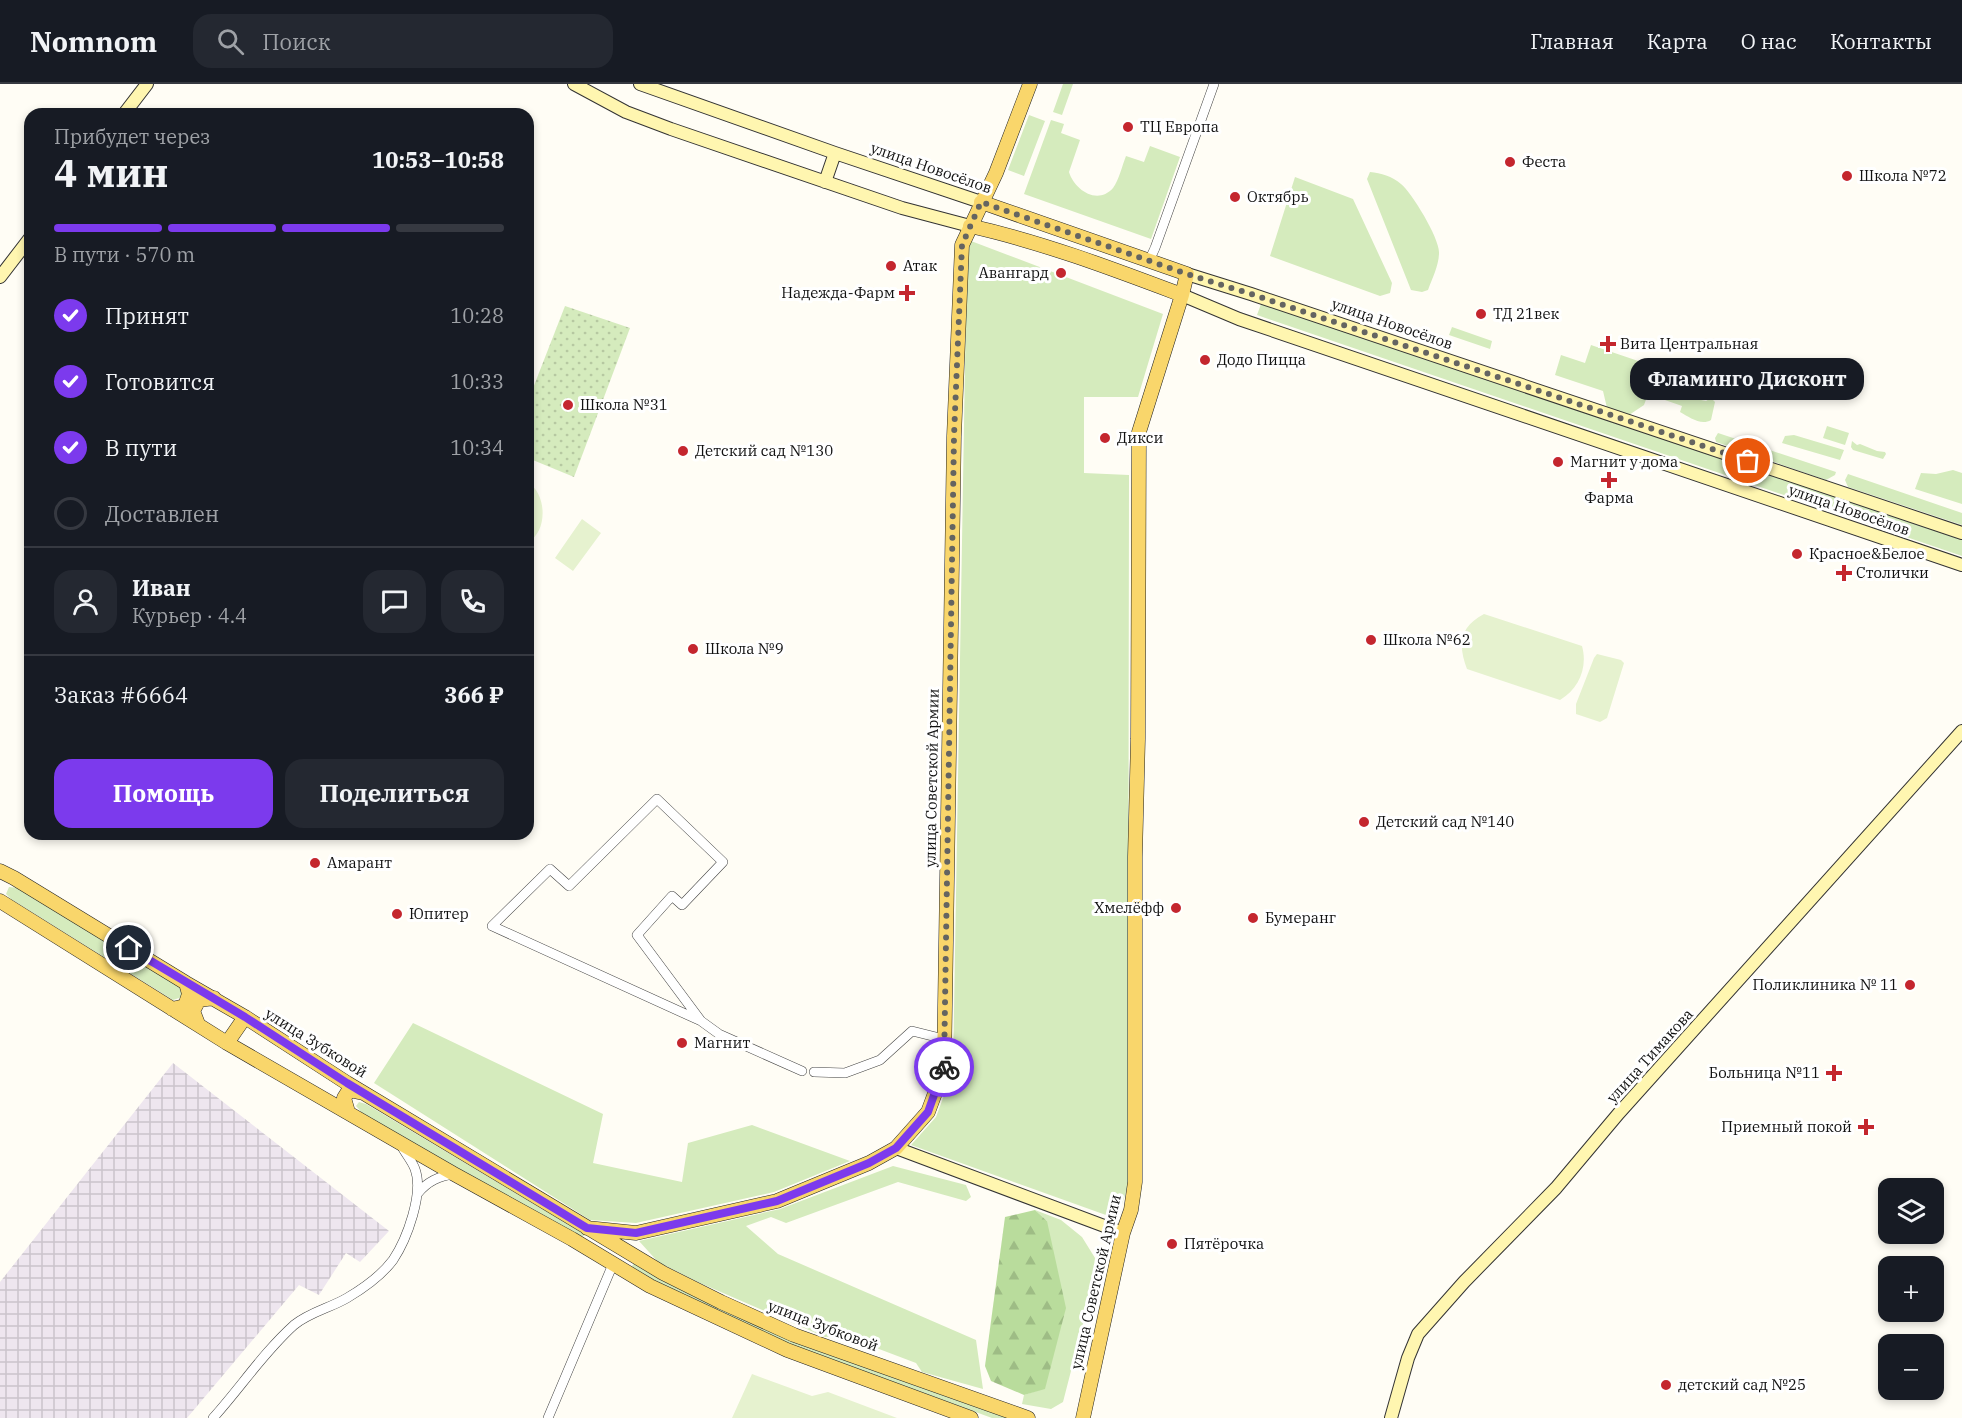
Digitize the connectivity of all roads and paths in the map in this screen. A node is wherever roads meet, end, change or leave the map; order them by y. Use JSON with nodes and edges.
{"nodes":[{"id":1,"x":147,"y":84,"type":"edge"},
{"id":2,"x":574,"y":84,"type":"edge"},
{"id":3,"x":640,"y":84,"type":"edge"},
{"id":4,"x":1030,"y":84,"type":"edge"},
{"id":5,"x":1214,"y":84,"type":"edge"},
{"id":6,"x":129,"y":108,"type":"edge"},
{"id":7,"x":834,"y":153,"type":"junction"},
{"id":8,"x":825,"y":182,"type":"junction"},
{"id":9,"x":981,"y":202,"type":"junction"},
{"id":10,"x":970,"y":226,"type":"junction"},
{"id":11,"x":24,"y":245,"type":"edge"},
{"id":12,"x":1149,"y":261,"type":"junction"},
{"id":13,"x":2,"y":270,"type":"edge"},
{"id":14,"x":1187,"y":274,"type":"junction"},
{"id":15,"x":1182,"y":295,"type":"junction"},
{"id":16,"x":1962,"y":533,"type":"edge"},
{"id":17,"x":1962,"y":565,"type":"edge"},
{"id":18,"x":1962,"y":731,"type":"edge"},
{"id":19,"x":0,"y":871,"type":"edge"},
{"id":20,"x":7,"y":877,"type":"edge"},
{"id":21,"x":0,"y":901,"type":"edge"},
{"id":22,"x":186,"y":983,"type":"junction"},
{"id":23,"x":214,"y":998,"type":"junction"},
{"id":24,"x":172,"y":1009,"type":"junction"},
{"id":25,"x":245,"y":1017,"type":"junction"},
{"id":26,"x":700,"y":1021,"type":"junction"},
{"id":27,"x":198,"y":1024,"type":"junction"},
{"id":28,"x":944,"y":1039,"type":"junction"},
{"id":29,"x":227,"y":1043,"type":"junction"},
{"id":30,"x":802,"y":1071,"type":"dead end"},
{"id":31,"x":814,"y":1072,"type":"dead end"},
{"id":32,"x":365,"y":1093,"type":"junction"},
{"id":33,"x":348,"y":1112,"type":"junction"},
{"id":34,"x":400,"y":1143,"type":"junction"},
{"id":35,"x":896,"y":1148,"type":"junction"},
{"id":36,"x":454,"y":1174,"type":"junction"},
{"id":37,"x":418,"y":1193,"type":"junction"},
{"id":38,"x":587,"y":1228,"type":"junction"},
{"id":39,"x":636,"y":1233,"type":"junction"},
{"id":40,"x":1124,"y":1233,"type":"junction"},
{"id":41,"x":614,"y":1244,"type":"junction"},
{"id":42,"x":608,"y":1261,"type":"junction"},
{"id":43,"x":213,"y":1418,"type":"edge"},
{"id":44,"x":548,"y":1418,"type":"edge"},
{"id":45,"x":971,"y":1418,"type":"edge"},
{"id":46,"x":1028,"y":1418,"type":"edge"},
{"id":47,"x":1083,"y":1418,"type":"edge"},
{"id":48,"x":1391,"y":1418,"type":"edge"}],
"edges":[{"from":1,"to":6,"type":"street"},
{"from":2,"to":8,"type":"street","name":"улица Новосёлов"},
{"from":3,"to":7,"type":"street","name":"улица Новосёлов"},
{"from":4,"to":9,"type":"main road","name":"улица Советской Армии"},
{"from":5,"to":12,"type":"street"},
{"from":7,"to":8,"type":"street"},
{"from":7,"to":9,"type":"street","name":"улица Новосёлов"},
{"from":8,"to":10,"type":"street","name":"улица Новосёлов"},
{"from":9,"to":10,"type":"main road","name":"улица Советской Армии"},
{"from":9,"to":12,"type":"main road","name":"улица Новосёлов"},
{"from":10,"to":15,"type":"main road","name":"улица Новосёлов"},
{"from":10,"to":28,"type":"main road","name":"улица Советской Армии"},
{"from":11,"to":13,"type":"street"},
{"from":12,"to":14,"type":"main road","name":"улица Новосёлов"},
{"from":14,"to":15,"type":"main road"},
{"from":14,"to":16,"type":"street","name":"улица Новосёлов"},
{"from":15,"to":17,"type":"street","name":"улица Новосёлов"},
{"from":15,"to":40,"type":"main road","name":"улица Советской Армии"},
{"from":18,"to":48,"type":"street","name":"улица Тимакова"},
{"from":19,"to":20,"type":"main road","name":"улица Зубковой"},
{"from":20,"to":22,"type":"main road","name":"улица Зубковой"},
{"from":21,"to":24,"type":"main road"},
{"from":22,"to":23,"type":"main road","name":"улица Зубковой"},
{"from":22,"to":24,"type":"main road"},
{"from":23,"to":25,"type":"main road","name":"улица Зубковой"},
{"from":23,"to":27,"type":"main road"},
{"from":24,"to":27,"type":"main road"},
{"from":25,"to":29,"type":"main road"},
{"from":25,"to":32,"type":"main road","name":"улица Зубковой"},
{"from":26,"to":26,"type":"street"},
{"from":26,"to":30,"type":"street"},
{"from":27,"to":29,"type":"main road"},
{"from":28,"to":31,"type":"street"},
{"from":28,"to":35,"type":"main road","name":"улица Советской Армии"},
{"from":29,"to":33,"type":"main road"},
{"from":32,"to":33,"type":"main road"},
{"from":32,"to":38,"type":"main road","name":"улица Зубковой"},
{"from":33,"to":34,"type":"main road"},
{"from":34,"to":36,"type":"main road"},
{"from":34,"to":37,"type":"street"},
{"from":35,"to":39,"type":"main road","name":"улица Советской Армии"},
{"from":35,"to":40,"type":"street"},
{"from":36,"to":37,"type":"street"},
{"from":36,"to":42,"type":"main road"},
{"from":37,"to":43,"type":"street"},
{"from":38,"to":39,"type":"main road","name":"улица Советской Армии"},
{"from":38,"to":41,"type":"main road","name":"улица Зубковой"},
{"from":39,"to":41,"type":"main road"},
{"from":40,"to":47,"type":"main road","name":"улица Советской Армии"},
{"from":41,"to":42,"type":"main road"},
{"from":41,"to":46,"type":"main road","name":"улица Зубковой"},
{"from":42,"to":44,"type":"street"},
{"from":42,"to":45,"type":"main road"}]}
